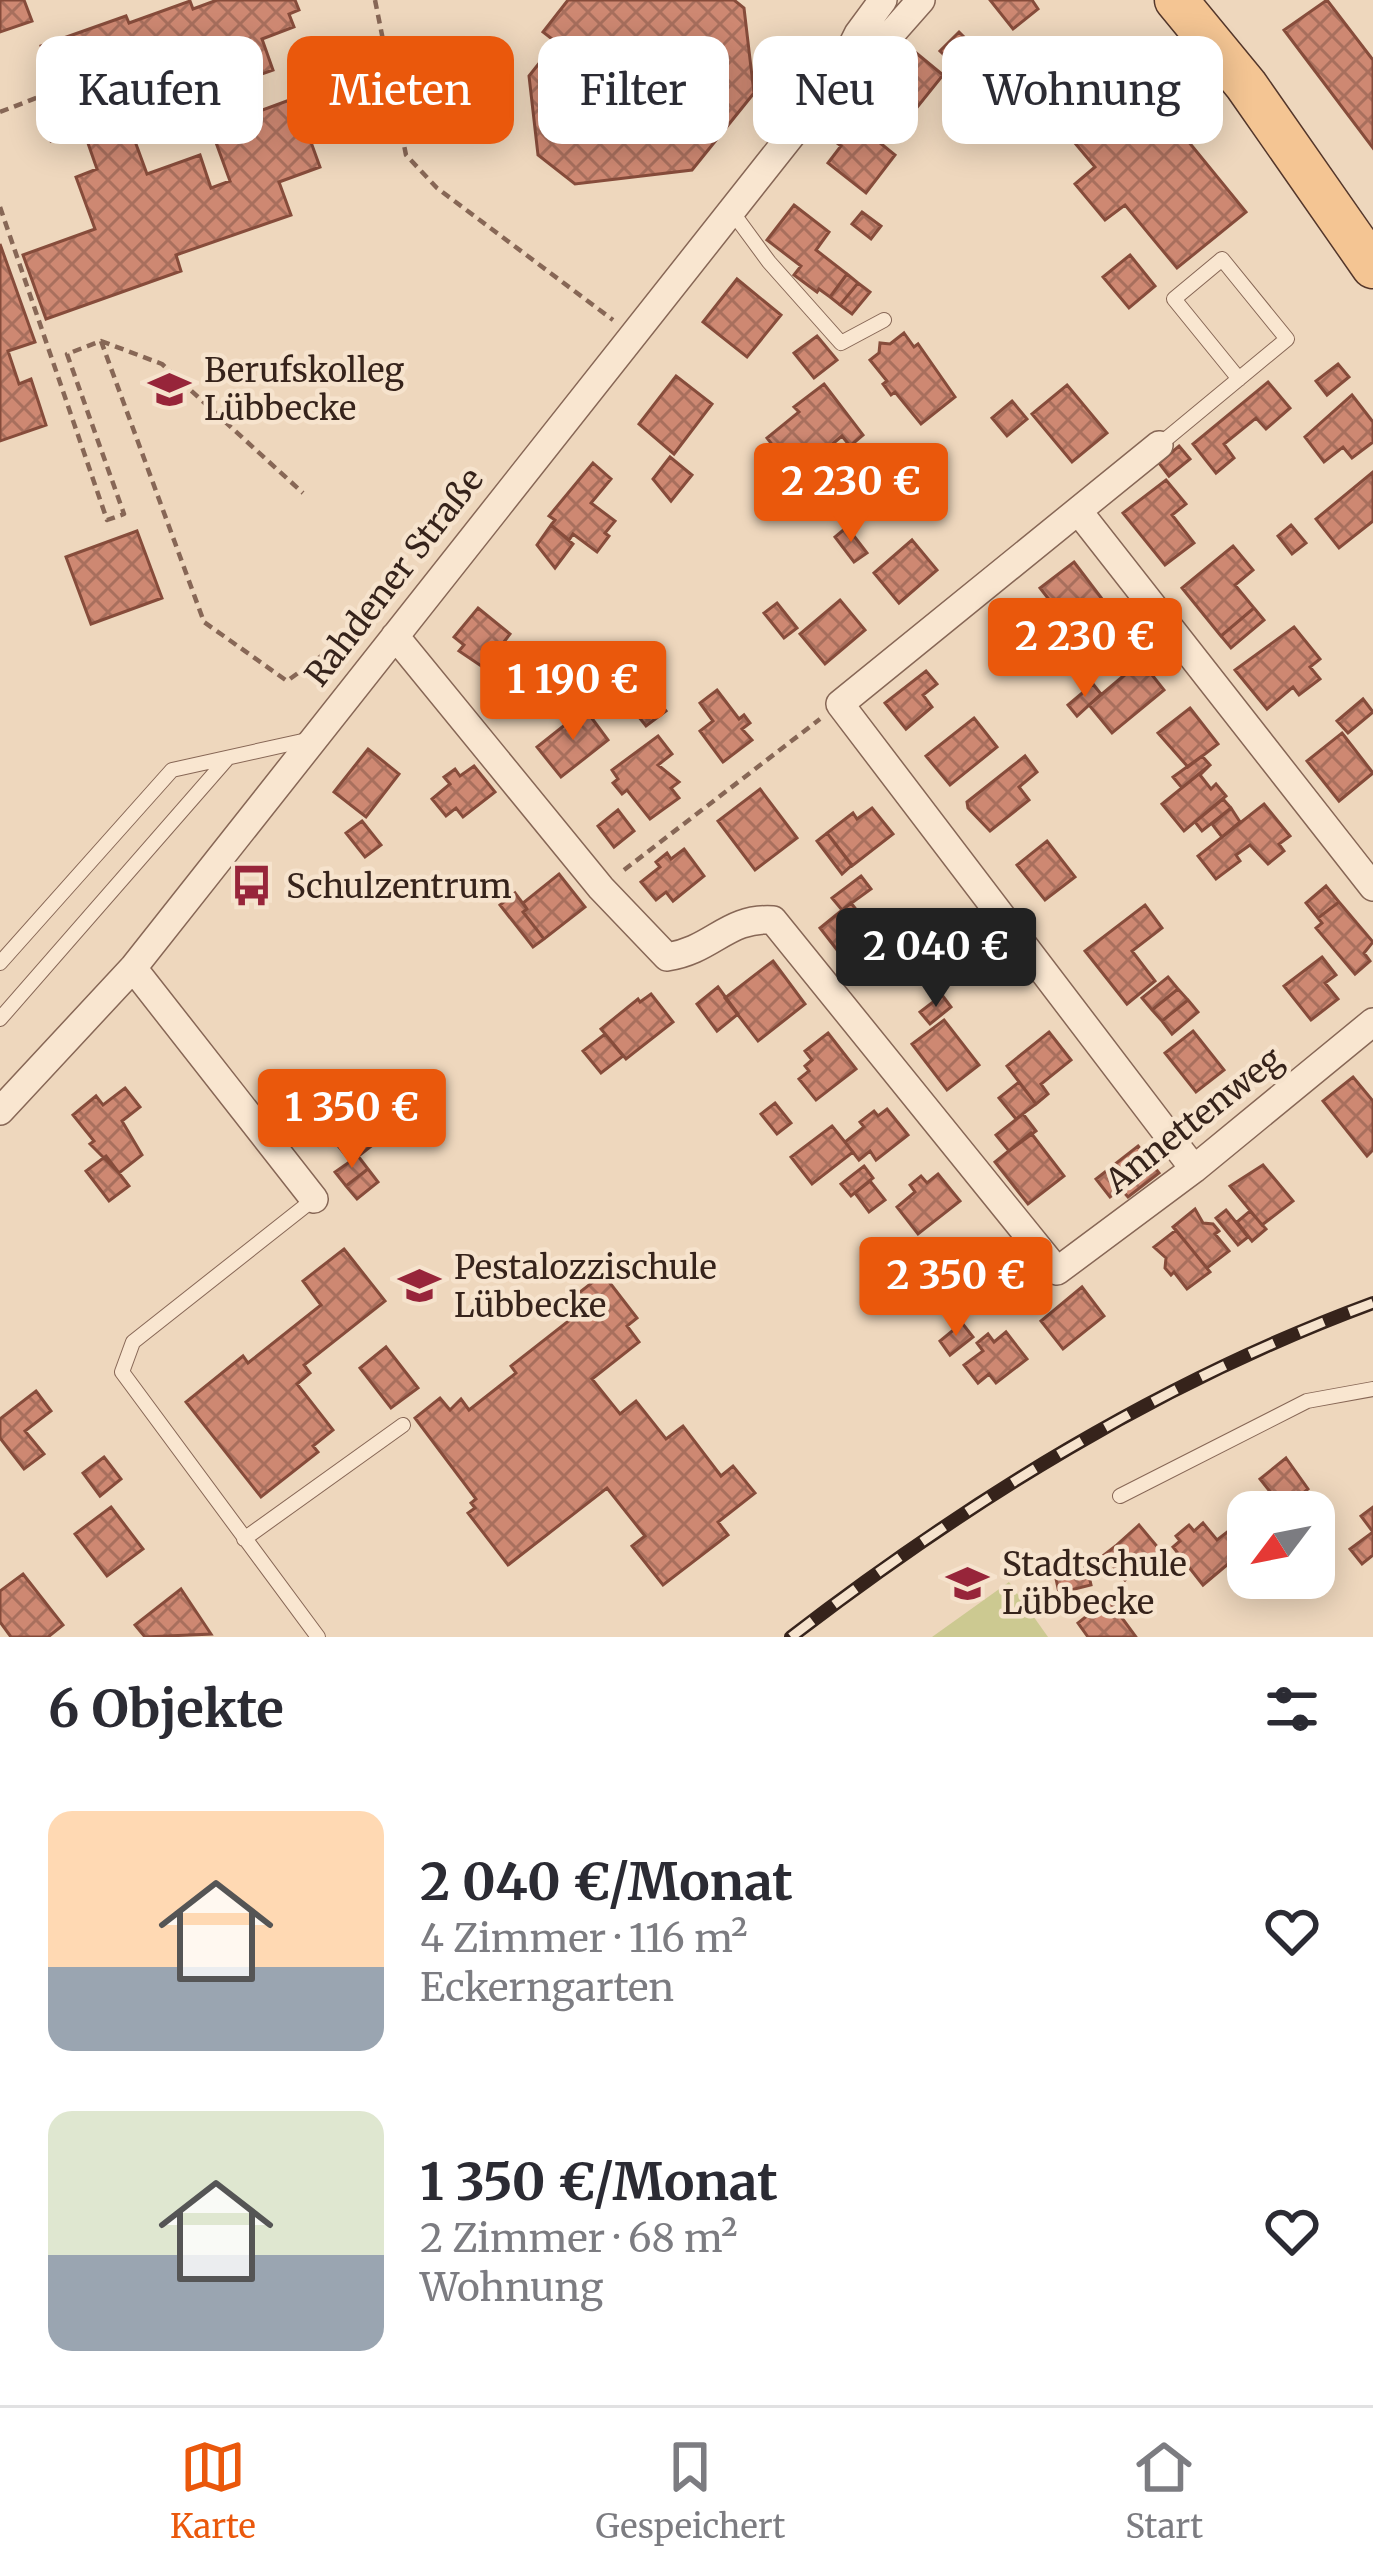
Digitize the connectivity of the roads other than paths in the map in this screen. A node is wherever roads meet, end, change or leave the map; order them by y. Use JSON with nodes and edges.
{"nodes":[{"id":1,"x":883,"y":0,"type":"edge"},
{"id":2,"x":921,"y":0,"type":"edge"},
{"id":3,"x":1176,"y":0,"type":"edge"},
{"id":4,"x":857,"y":36,"type":"edge"},
{"id":5,"x":889,"y":36,"type":"edge"},
{"id":6,"x":783,"y":144,"type":"edge"},
{"id":7,"x":730,"y":209,"type":"junction"},
{"id":8,"x":1373,"y":267,"type":"edge"},
{"id":9,"x":884,"y":320,"type":"dead end"},
{"id":10,"x":1239,"y":379,"type":"junction"},
{"id":11,"x":1159,"y":446,"type":"joint"},
{"id":12,"x":1079,"y":512,"type":"junction"},
{"id":13,"x":395,"y":636,"type":"junction"},
{"id":14,"x":313,"y":738,"type":"junction"},
{"id":15,"x":227,"y":759,"type":"junction"},
{"id":16,"x":1373,"y":887,"type":"edge"},
{"id":17,"x":0,"y":964,"type":"edge"},
{"id":18,"x":133,"y":968,"type":"junction"},
{"id":19,"x":0,"y":1019,"type":"edge"},
{"id":20,"x":1373,"y":1022,"type":"edge"},
{"id":21,"x":0,"y":1111,"type":"edge"},
{"id":22,"x":1194,"y":1169,"type":"junction"},
{"id":23,"x":314,"y":1199,"type":"joint"},
{"id":24,"x":1373,"y":1389,"type":"edge"},
{"id":25,"x":403,"y":1425,"type":"dead end"},
{"id":26,"x":1120,"y":1496,"type":"dead end"},
{"id":27,"x":244,"y":1539,"type":"junction"},
{"id":28,"x":318,"y":1637,"type":"edge"}],
"edges":[{"from":1,"to":4,"type":"street","name":"Rahdener Straße"},
{"from":2,"to":5,"type":"street","name":"Rahdener Straße"},
{"from":3,"to":8,"type":"main road"},
{"from":6,"to":7,"type":"street","name":"Rahdener Straße"},
{"from":7,"to":9,"type":"lane"},
{"from":7,"to":13,"type":"street","name":"Rahdener Straße"},
{"from":10,"to":10,"type":"lane"},
{"from":10,"to":11,"type":"lane"},
{"from":11,"to":12,"type":"street"},
{"from":12,"to":16,"type":"street"},
{"from":12,"to":22,"type":"street"},
{"from":13,"to":14,"type":"street","name":"Rahdener Straße"},
{"from":13,"to":22,"type":"street","name":"Annettenweg"},
{"from":14,"to":15,"type":"lane"},
{"from":14,"to":18,"type":"street","name":"Rahdener Straße"},
{"from":15,"to":17,"type":"lane"},
{"from":15,"to":19,"type":"lane"},
{"from":18,"to":21,"type":"street","name":"Rahdener Straße"},
{"from":18,"to":23,"type":"street"},
{"from":20,"to":22,"type":"street","name":"Annettenweg"},
{"from":23,"to":27,"type":"lane"},
{"from":24,"to":26,"type":"lane"},
{"from":25,"to":27,"type":"lane"},
{"from":27,"to":28,"type":"lane"}]}
